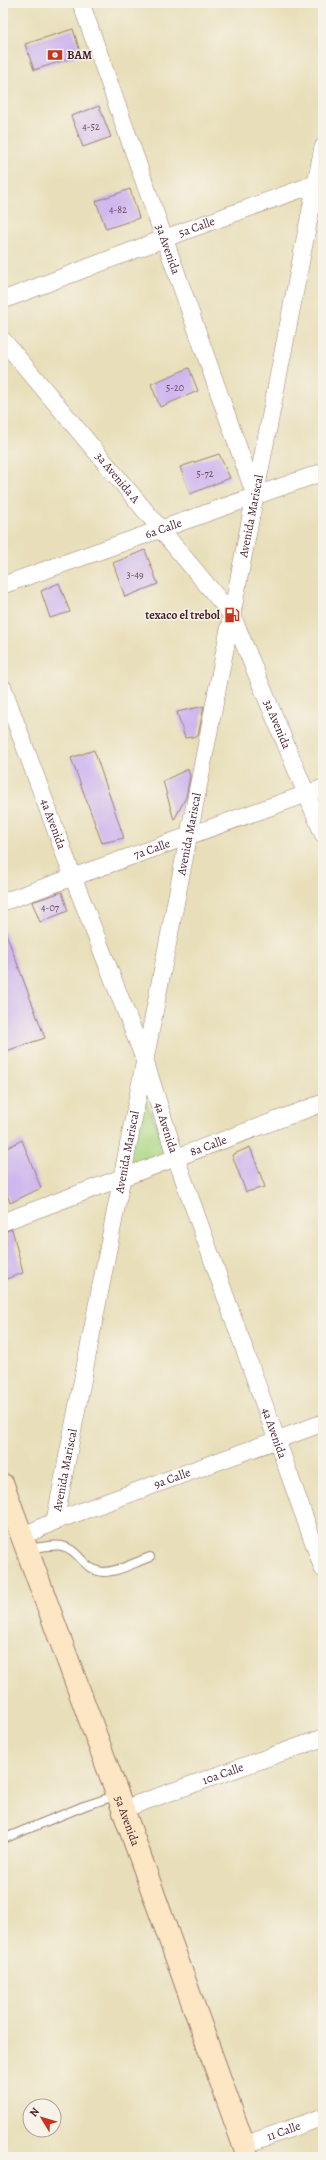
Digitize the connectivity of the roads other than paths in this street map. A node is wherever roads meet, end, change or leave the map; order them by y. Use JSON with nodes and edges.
{"nodes":[{"id":1,"x":81,"y":3,"type":"edge"},
{"id":2,"x":323,"y":147,"type":"edge"},
{"id":3,"x":319,"y":183,"type":"edge"},
{"id":4,"x":163,"y":239,"type":"junction"},
{"id":5,"x":3,"y":300,"type":"edge"},
{"id":6,"x":3,"y":340,"type":"edge"},
{"id":7,"x":323,"y":472,"type":"edge"},
{"id":8,"x":255,"y":496,"type":"junction"},
{"id":9,"x":160,"y":529,"type":"junction"},
{"id":10,"x":3,"y":585,"type":"edge"},
{"id":11,"x":232,"y":615,"type":"junction"},
{"id":12,"x":3,"y":688,"type":"edge"},
{"id":13,"x":323,"y":788,"type":"edge"},
{"id":14,"x":306,"y":794,"type":"junction"},
{"id":15,"x":323,"y":834,"type":"edge"},
{"id":16,"x":190,"y":836,"type":"junction"},
{"id":17,"x":73,"y":877,"type":"junction"},
{"id":18,"x":3,"y":902,"type":"edge"},
{"id":19,"x":145,"y":1061,"type":"junction"},
{"id":20,"x":323,"y":1103,"type":"edge"},
{"id":21,"x":176,"y":1158,"type":"junction"},
{"id":22,"x":122,"y":1178,"type":"junction"},
{"id":23,"x":3,"y":1222,"type":"edge"},
{"id":24,"x":323,"y":1423,"type":"edge"},
{"id":25,"x":276,"y":1440,"type":"junction"},
{"id":26,"x":3,"y":1485,"type":"edge"},
{"id":27,"x":55,"y":1521,"type":"junction"},
{"id":28,"x":25,"y":1542,"type":"junction"},
{"id":29,"x":150,"y":1557,"type":"dead end"},
{"id":30,"x":323,"y":1569,"type":"edge"},
{"id":31,"x":323,"y":1738,"type":"edge"},
{"id":32,"x":121,"y":1801,"type":"junction"},
{"id":33,"x":3,"y":1839,"type":"edge"},
{"id":34,"x":323,"y":2117,"type":"edge"},
{"id":35,"x":246,"y":2151,"type":"edge"}],
"edges":[{"from":1,"to":4,"type":"street","name":"3a Avenida"},
{"from":2,"to":3,"type":"street","name":"Avenida Mariscal"},
{"from":3,"to":4,"type":"street","name":"5a Calle"},
{"from":3,"to":8,"type":"street","name":"Avenida Mariscal"},
{"from":4,"to":5,"type":"street","name":"5a Calle"},
{"from":4,"to":8,"type":"street","name":"3a Avenida"},
{"from":6,"to":9,"type":"street","name":"3a Avenida A"},
{"from":7,"to":8,"type":"street","name":"6a Calle"},
{"from":8,"to":9,"type":"street","name":"6a Calle"},
{"from":8,"to":11,"type":"street","name":"Avenida Mariscal"},
{"from":9,"to":10,"type":"street","name":"6a Calle"},
{"from":9,"to":11,"type":"street","name":"3a Avenida A"},
{"from":11,"to":14,"type":"street","name":"3a Avenida"},
{"from":11,"to":16,"type":"street","name":"Avenida Mariscal"},
{"from":12,"to":17,"type":"street","name":"4a Avenida"},
{"from":13,"to":14,"type":"street","name":"7a Calle"},
{"from":14,"to":15,"type":"street","name":"3a Avenida"},
{"from":14,"to":16,"type":"street","name":"7a Calle"},
{"from":16,"to":17,"type":"street","name":"7a Calle"},
{"from":16,"to":19,"type":"street","name":"Avenida Mariscal"},
{"from":17,"to":18,"type":"street","name":"7a Calle"},
{"from":17,"to":19,"type":"street","name":"4a Avenida"},
{"from":19,"to":21,"type":"street","name":"4a Avenida"},
{"from":19,"to":22,"type":"street","name":"Avenida Mariscal"},
{"from":20,"to":21,"type":"street","name":"8a Calle"},
{"from":21,"to":22,"type":"street","name":"8a Calle"},
{"from":21,"to":25,"type":"street","name":"4a Avenida"},
{"from":22,"to":23,"type":"street","name":"8a Calle"},
{"from":22,"to":27,"type":"street","name":"Avenida Mariscal"},
{"from":24,"to":25,"type":"street","name":"9a Calle"},
{"from":25,"to":27,"type":"street","name":"9a Calle"},
{"from":25,"to":30,"type":"street","name":"4a Avenida"},
{"from":26,"to":28,"type":"street","name":"5a Avenida"},
{"from":27,"to":28,"type":"street","name":"9a Calle"},
{"from":28,"to":29,"type":"lane"},
{"from":28,"to":32,"type":"street","name":"5a Avenida"},
{"from":31,"to":32,"type":"street","name":"10a Calle"},
{"from":32,"to":33,"type":"lane"},
{"from":32,"to":35,"type":"street","name":"5a Avenida"},
{"from":34,"to":35,"type":"street","name":"11 Calle"}]}
